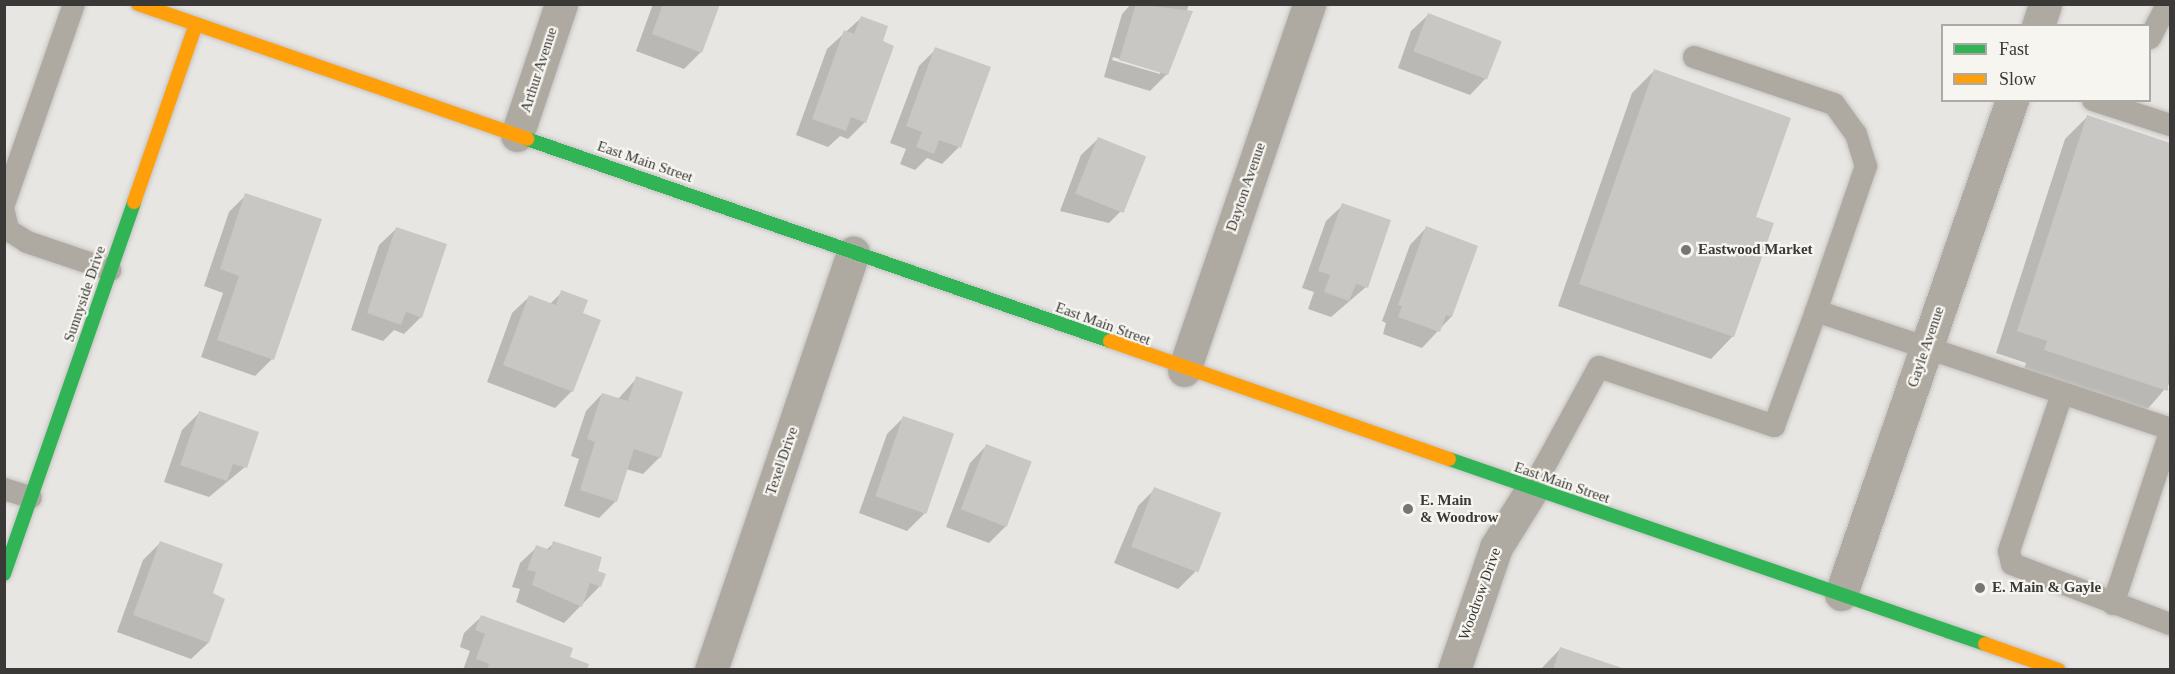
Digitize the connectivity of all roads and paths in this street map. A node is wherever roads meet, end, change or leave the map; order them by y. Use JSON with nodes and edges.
{"nodes":[{"id":1,"x":74,"y":4,"type":"edge"},
{"id":2,"x":138,"y":4,"type":"edge"},
{"id":3,"x":561,"y":4,"type":"edge"},
{"id":4,"x":1309,"y":4,"type":"edge"},
{"id":5,"x":2045,"y":4,"type":"edge"},
{"id":6,"x":2167,"y":4,"type":"edge"},
{"id":7,"x":196,"y":24,"type":"junction"},
{"id":8,"x":2039,"y":24,"type":"edge"},
{"id":9,"x":2151,"y":36,"type":"edge"},
{"id":10,"x":1694,"y":57,"type":"dead end"},
{"id":11,"x":2011,"y":102,"type":"edge"},
{"id":12,"x":2105,"y":102,"type":"edge"},
{"id":13,"x":2122,"y":105,"type":"edge"},
{"id":14,"x":2170,"y":124,"type":"edge"},
{"id":15,"x":517,"y":135,"type":"junction"},
{"id":16,"x":4,"y":204,"type":"edge"},
{"id":17,"x":4,"y":212,"type":"edge"},
{"id":18,"x":853,"y":253,"type":"junction"},
{"id":19,"x":110,"y":270,"type":"junction"},
{"id":20,"x":1816,"y":311,"type":"junction"},
{"id":21,"x":1925,"y":350,"type":"junction"},
{"id":22,"x":1184,"y":370,"type":"junction"},
{"id":23,"x":2062,"y":394,"type":"junction"},
{"id":24,"x":2170,"y":431,"type":"edge"},
{"id":25,"x":4,"y":489,"type":"edge"},
{"id":26,"x":1531,"y":491,"type":"junction"},
{"id":27,"x":31,"y":497,"type":"junction"},
{"id":28,"x":4,"y":574,"type":"edge"},
{"id":29,"x":1841,"y":594,"type":"junction"},
{"id":30,"x":2113,"y":604,"type":"junction"},
{"id":31,"x":2170,"y":624,"type":"edge"},
{"id":32,"x":711,"y":669,"type":"edge"},
{"id":33,"x":1454,"y":669,"type":"edge"},
{"id":34,"x":2059,"y":669,"type":"edge"}],
"edges":[{"from":1,"to":16,"type":"lane"},
{"from":2,"to":7,"type":"street","name":"East Main Street"},
{"from":3,"to":15,"type":"street","name":"Arthur Avenue"},
{"from":4,"to":22,"type":"street","name":"Dayton Avenue"},
{"from":5,"to":8,"type":"street"},
{"from":6,"to":9,"type":"lane"},
{"from":7,"to":15,"type":"street","name":"East Main Street"},
{"from":7,"to":19,"type":"street","name":"Sunnyside Drive"},
{"from":10,"to":20,"type":"lane"},
{"from":11,"to":21,"type":"street","name":"Gayle Avenue"},
{"from":12,"to":13,"type":"lane"},
{"from":13,"to":14,"type":"lane"},
{"from":15,"to":18,"type":"street","name":"East Main Street"},
{"from":17,"to":19,"type":"lane"},
{"from":18,"to":22,"type":"street","name":"East Main Street"},
{"from":18,"to":32,"type":"street","name":"Texel Drive"},
{"from":19,"to":27,"type":"street","name":"Sunnyside Drive"},
{"from":20,"to":21,"type":"lane"},
{"from":20,"to":26,"type":"lane"},
{"from":21,"to":23,"type":"lane"},
{"from":21,"to":29,"type":"street","name":"Gayle Avenue"},
{"from":22,"to":26,"type":"street","name":"East Main Street"},
{"from":23,"to":24,"type":"lane"},
{"from":23,"to":30,"type":"lane"},
{"from":24,"to":30,"type":"lane"},
{"from":25,"to":27,"type":"lane"},
{"from":26,"to":29,"type":"street","name":"East Main Street"},
{"from":26,"to":33,"type":"street","name":"Woodrow Drive"},
{"from":27,"to":28,"type":"street","name":"Sunnyside Drive"},
{"from":29,"to":34,"type":"street","name":"East Main Street"},
{"from":30,"to":31,"type":"lane"}]}
